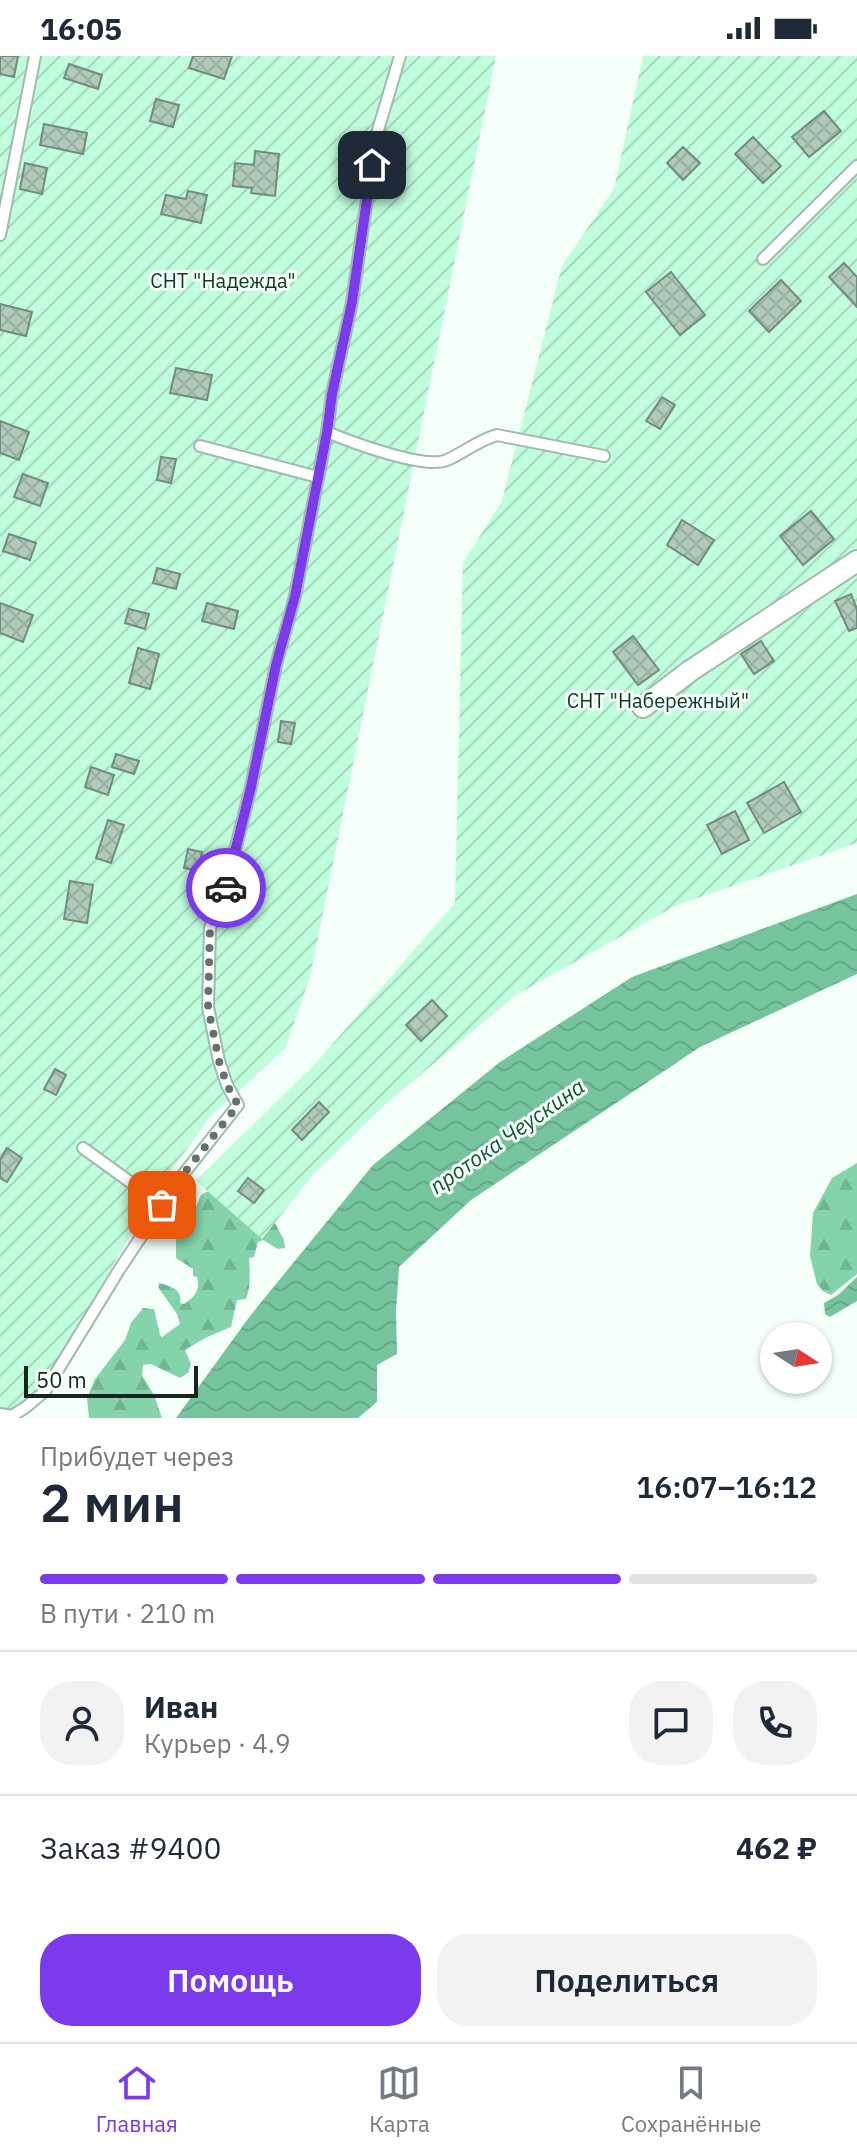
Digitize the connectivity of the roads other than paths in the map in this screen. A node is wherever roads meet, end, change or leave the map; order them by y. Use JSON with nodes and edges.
{"nodes":[{"id":1,"x":35,"y":56,"type":"edge"},
{"id":2,"x":400,"y":56,"type":"edge"},
{"id":3,"x":857,"y":166,"type":"edge"},
{"id":4,"x":0,"y":235,"type":"edge"},
{"id":5,"x":763,"y":259,"type":"dead end"},
{"id":6,"x":327,"y":432,"type":"junction"},
{"id":7,"x":200,"y":446,"type":"dead end"},
{"id":8,"x":604,"y":456,"type":"dead end"},
{"id":9,"x":318,"y":477,"type":"junction"},
{"id":10,"x":857,"y":561,"type":"edge"},
{"id":11,"x":643,"y":707,"type":"dead end"},
{"id":12,"x":83,"y":1148,"type":"dead end"},
{"id":13,"x":162,"y":1205,"type":"junction"},
{"id":14,"x":0,"y":1414,"type":"edge"}],
"edges":[{"from":1,"to":4,"type":"lane"},
{"from":2,"to":6,"type":"lane"},
{"from":3,"to":5,"type":"lane"},
{"from":6,"to":8,"type":"lane"},
{"from":6,"to":9,"type":"lane"},
{"from":7,"to":9,"type":"lane"},
{"from":9,"to":13,"type":"lane"},
{"from":10,"to":11,"type":"street"},
{"from":12,"to":13,"type":"lane"},
{"from":13,"to":14,"type":"lane"}]}
